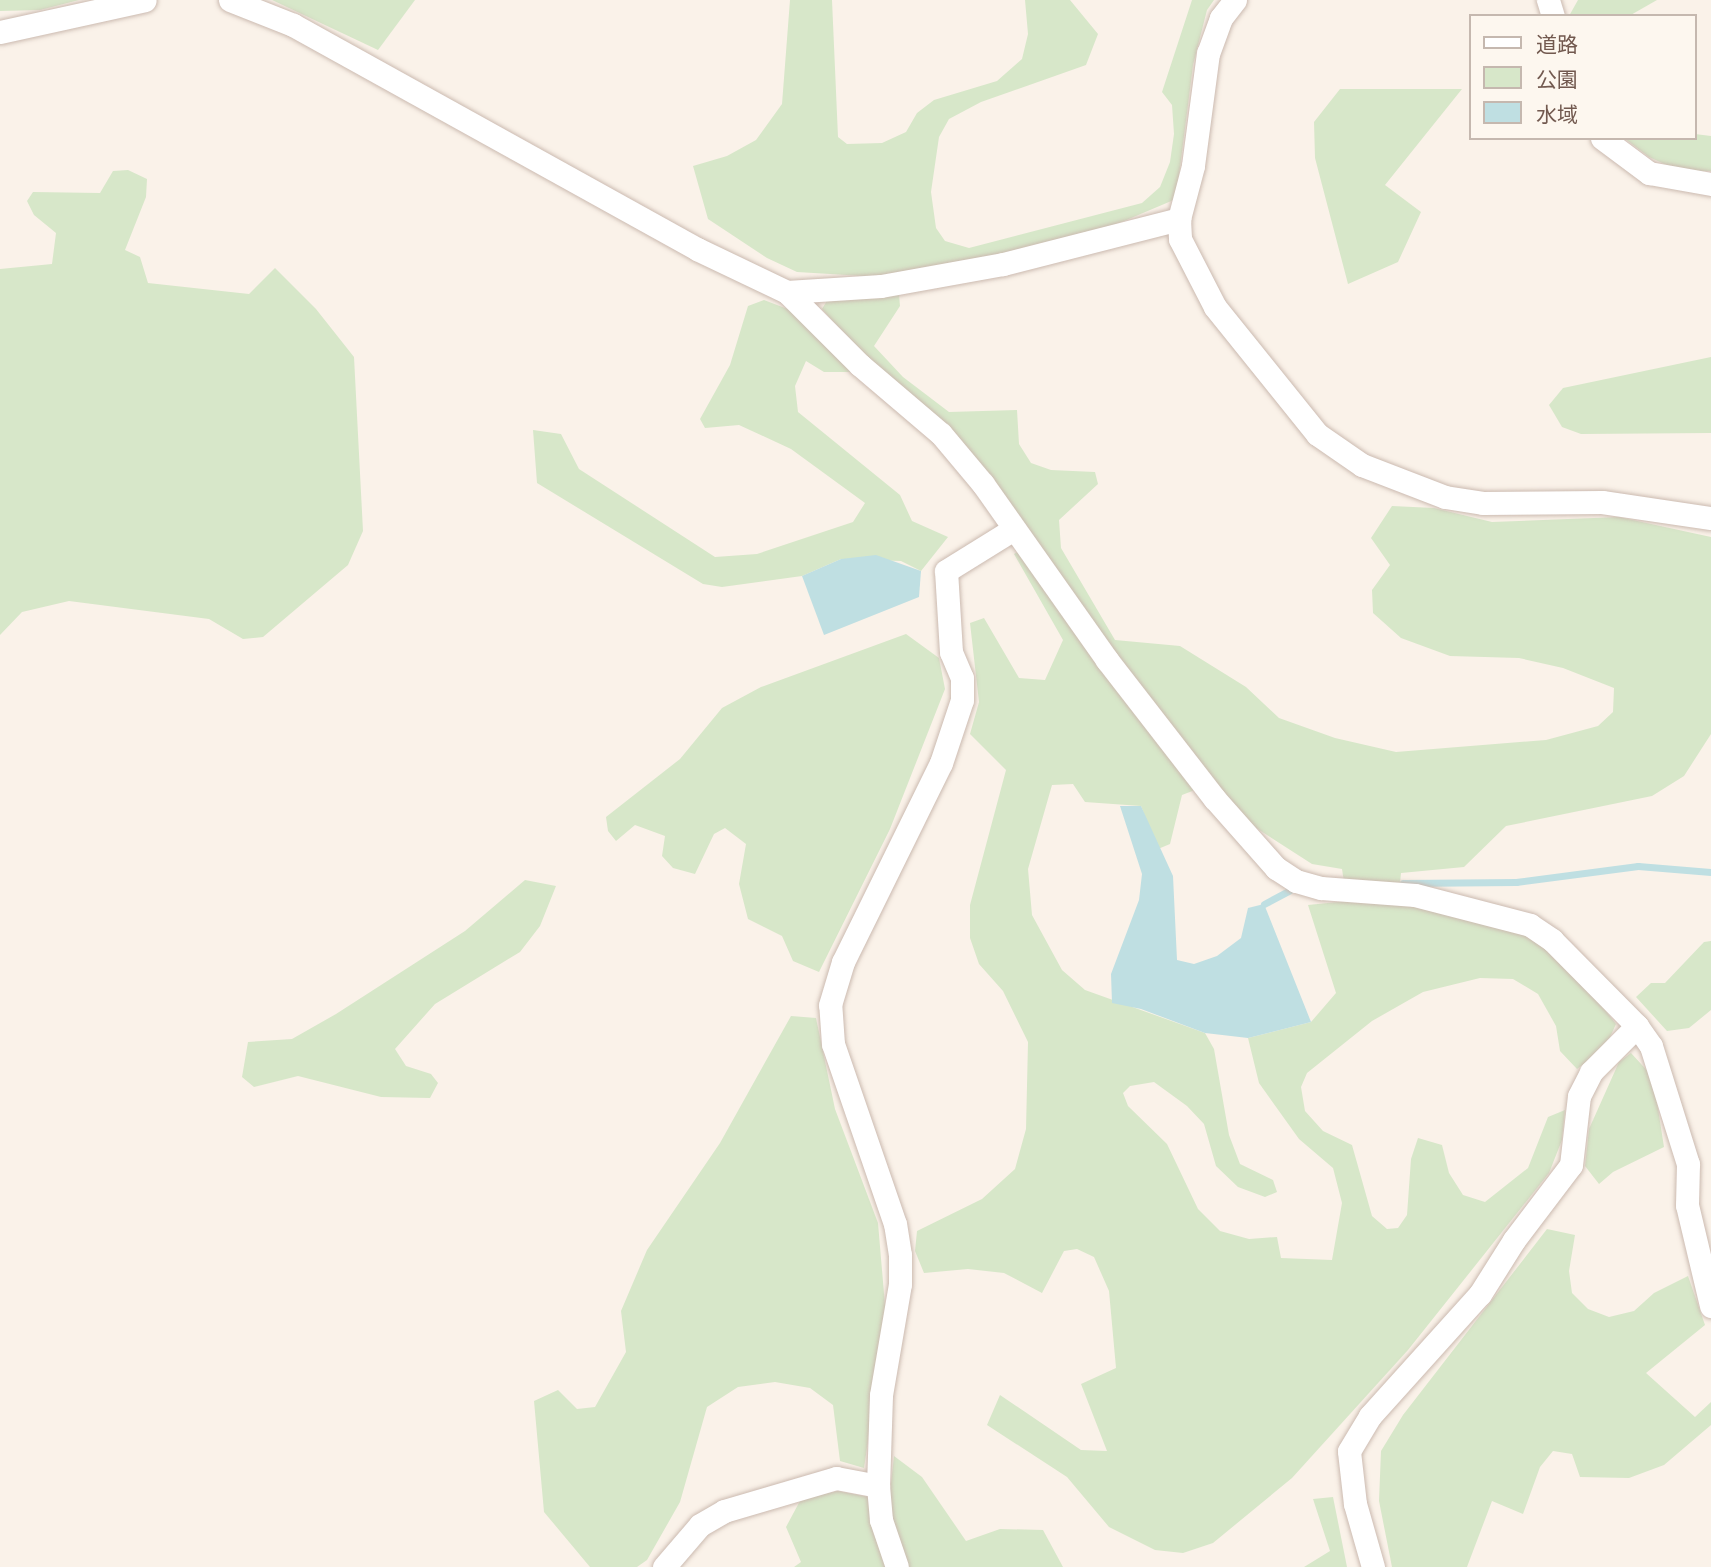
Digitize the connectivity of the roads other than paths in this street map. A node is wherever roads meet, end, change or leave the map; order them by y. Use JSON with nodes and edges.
{"nodes":[{"id":1,"x":145,"y":0,"type":"edge"},
{"id":2,"x":230,"y":0,"type":"edge"},
{"id":3,"x":1235,"y":0,"type":"edge"},
{"id":4,"x":0,"y":32,"type":"edge"},
{"id":5,"x":1605,"y":140,"type":"edge"},
{"id":6,"x":1711,"y":184,"type":"edge"},
{"id":7,"x":1179,"y":219,"type":"junction"},
{"id":8,"x":786,"y":292,"type":"junction"},
{"id":9,"x":1711,"y":518,"type":"edge"},
{"id":10,"x":1013,"y":530,"type":"junction"},
{"id":11,"x":1637,"y":1026,"type":"junction"},
{"id":12,"x":1711,"y":1306,"type":"edge"},
{"id":13,"x":877,"y":1486,"type":"junction"},
{"id":14,"x":664,"y":1567,"type":"edge"},
{"id":15,"x":897,"y":1567,"type":"edge"},
{"id":16,"x":1373,"y":1567,"type":"edge"}],
"edges":[{"from":1,"to":4,"type":"street"},
{"from":2,"to":8,"type":"street"},
{"from":3,"to":7,"type":"street"},
{"from":5,"to":6,"type":"street"},
{"from":7,"to":8,"type":"street"},
{"from":7,"to":9,"type":"street"},
{"from":8,"to":10,"type":"street"},
{"from":10,"to":11,"type":"street"},
{"from":10,"to":13,"type":"street"},
{"from":11,"to":12,"type":"street"},
{"from":11,"to":16,"type":"street"},
{"from":13,"to":14,"type":"street"},
{"from":13,"to":15,"type":"street"}]}
